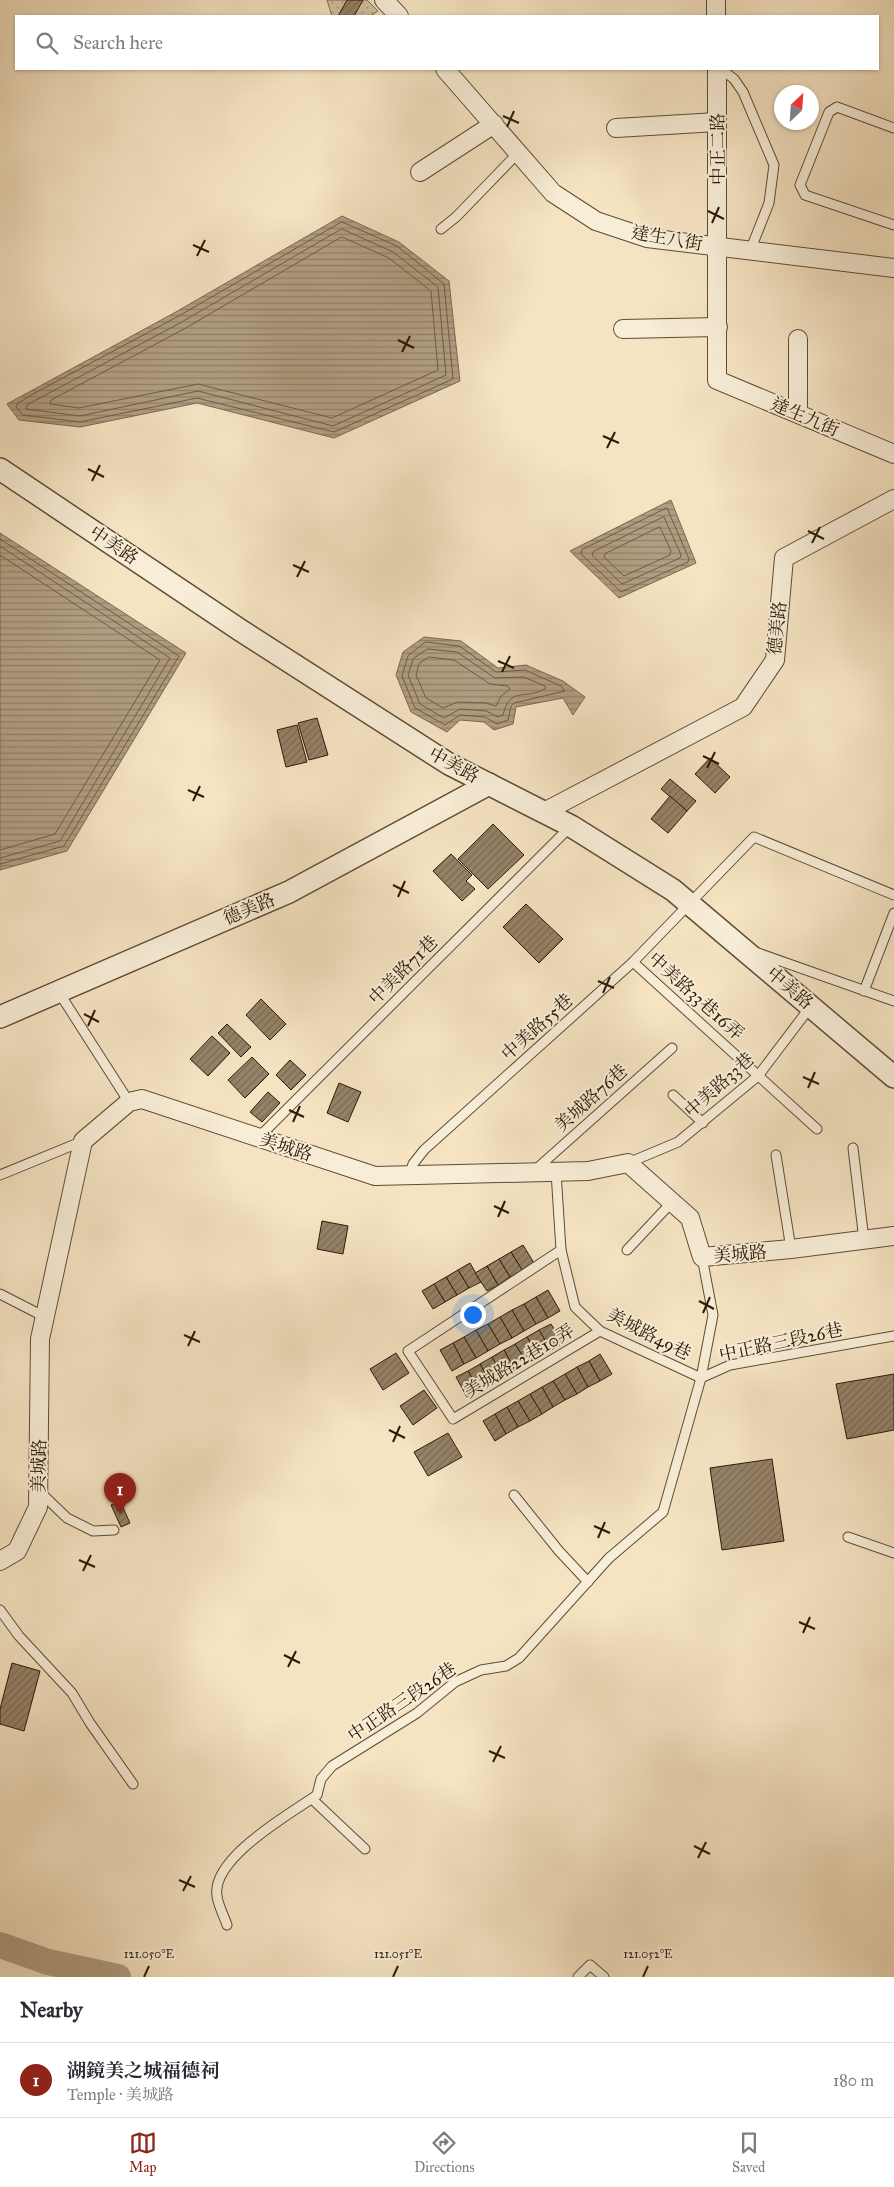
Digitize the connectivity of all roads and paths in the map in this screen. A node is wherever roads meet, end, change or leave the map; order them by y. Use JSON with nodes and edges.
{"nodes":[{"id":1,"x":716,"y":0,"type":"edge"},
{"id":2,"x":386,"y":1,"type":"edge"},
{"id":3,"x":398,"y":15,"type":"edge"},
{"id":4,"x":716,"y":15,"type":"edge"},
{"id":5,"x":446,"y":70,"type":"edge"},
{"id":6,"x":717,"y":70,"type":"edge"},
{"id":7,"x":722,"y":70,"type":"edge"},
{"id":8,"x":718,"y":122,"type":"junction"},
{"id":9,"x":494,"y":124,"type":"junction"},
{"id":10,"x":616,"y":128,"type":"dead end"},
{"id":11,"x":894,"y":128,"type":"edge"},
{"id":12,"x":519,"y":152,"type":"junction"},
{"id":13,"x":420,"y":172,"type":"dead end"},
{"id":14,"x":894,"y":225,"type":"edge"},
{"id":15,"x":440,"y":228,"type":"dead end"},
{"id":16,"x":718,"y":247,"type":"junction"},
{"id":17,"x":750,"y":251,"type":"junction"},
{"id":18,"x":894,"y":268,"type":"edge"},
{"id":19,"x":718,"y":327,"type":"junction"},
{"id":20,"x":623,"y":329,"type":"dead end"},
{"id":21,"x":798,"y":339,"type":"dead end"},
{"id":22,"x":717,"y":380,"type":"joint"},
{"id":23,"x":798,"y":414,"type":"junction"},
{"id":24,"x":894,"y":454,"type":"edge"},
{"id":25,"x":0,"y":469,"type":"edge"},
{"id":26,"x":894,"y":499,"type":"edge"},
{"id":27,"x":489,"y":784,"type":"junction"},
{"id":28,"x":544,"y":812,"type":"junction"},
{"id":29,"x":571,"y":826,"type":"junction"},
{"id":30,"x":894,"y":894,"type":"edge"},
{"id":31,"x":690,"y":904,"type":"junction"},
{"id":32,"x":894,"y":913,"type":"edge"},
{"id":33,"x":739,"y":946,"type":"junction"},
{"id":34,"x":633,"y":962,"type":"junction"},
{"id":35,"x":58,"y":991,"type":"junction"},
{"id":36,"x":864,"y":991,"type":"junction"},
{"id":37,"x":894,"y":1001,"type":"edge"},
{"id":38,"x":811,"y":1006,"type":"junction"},
{"id":39,"x":0,"y":1017,"type":"edge"},
{"id":40,"x":672,"y":1048,"type":"dead end"},
{"id":41,"x":758,"y":1076,"type":"junction"},
{"id":42,"x":894,"y":1077,"type":"edge"},
{"id":43,"x":673,"y":1095,"type":"dead end"},
{"id":44,"x":129,"y":1102,"type":"junction"},
{"id":45,"x":703,"y":1123,"type":"junction"},
{"id":46,"x":817,"y":1129,"type":"dead end"},
{"id":47,"x":259,"y":1138,"type":"junction"},
{"id":48,"x":83,"y":1141,"type":"junction"},
{"id":49,"x":853,"y":1148,"type":"dead end"},
{"id":50,"x":776,"y":1155,"type":"dead end"},
{"id":51,"x":628,"y":1163,"type":"junction"},
{"id":52,"x":532,"y":1172,"type":"junction"},
{"id":53,"x":556,"y":1172,"type":"junction"},
{"id":54,"x":0,"y":1175,"type":"edge"},
{"id":55,"x":409,"y":1176,"type":"junction"},
{"id":56,"x":672,"y":1202,"type":"junction"},
{"id":57,"x":894,"y":1236,"type":"edge"},
{"id":58,"x":864,"y":1240,"type":"junction"},
{"id":59,"x":791,"y":1249,"type":"junction"},
{"id":60,"x":561,"y":1250,"type":"junction"},
{"id":61,"x":627,"y":1250,"type":"dead end"},
{"id":62,"x":702,"y":1257,"type":"junction"},
{"id":63,"x":0,"y":1294,"type":"edge"},
{"id":64,"x":45,"y":1317,"type":"junction"},
{"id":65,"x":600,"y":1331,"type":"junction"},
{"id":66,"x":894,"y":1336,"type":"edge"},
{"id":67,"x":701,"y":1378,"type":"junction"},
{"id":68,"x":38,"y":1489,"type":"junction"},
{"id":69,"x":514,"y":1494,"type":"dead end"},
{"id":70,"x":114,"y":1530,"type":"dead end"},
{"id":71,"x":848,"y":1538,"type":"dead end"},
{"id":72,"x":894,"y":1553,"type":"edge"},
{"id":73,"x":0,"y":1561,"type":"edge"},
{"id":74,"x":588,"y":1582,"type":"junction"},
{"id":75,"x":0,"y":1610,"type":"edge"},
{"id":76,"x":133,"y":1784,"type":"dead end"},
{"id":77,"x":312,"y":1799,"type":"junction"},
{"id":78,"x":365,"y":1849,"type":"dead end"},
{"id":79,"x":227,"y":1925,"type":"dead end"},
{"id":80,"x":578,"y":1977,"type":"edge"},
{"id":81,"x":604,"y":1977,"type":"edge"}],
"edges":[{"from":1,"to":4,"type":"street"},
{"from":2,"to":3,"type":"street"},
{"from":5,"to":9,"type":"street","name":"達生八街"},
{"from":6,"to":8,"type":"street","name":"中正二路"},
{"from":7,"to":17,"type":"lane"},
{"from":8,"to":10,"type":"street"},
{"from":8,"to":16,"type":"street","name":"中正二路"},
{"from":9,"to":12,"type":"street","name":"達生八街"},
{"from":9,"to":13,"type":"street"},
{"from":11,"to":14,"type":"lane"},
{"from":12,"to":15,"type":"lane"},
{"from":12,"to":16,"type":"street","name":"達生八街"},
{"from":16,"to":17,"type":"street","name":"達生八街"},
{"from":16,"to":19,"type":"street","name":"中正二路"},
{"from":17,"to":18,"type":"street","name":"達生八街"},
{"from":19,"to":20,"type":"street"},
{"from":19,"to":22,"type":"street","name":"中正二路"},
{"from":21,"to":23,"type":"street"},
{"from":22,"to":23,"type":"street","name":"達生九街"},
{"from":23,"to":24,"type":"street","name":"達生九街"},
{"from":25,"to":27,"type":"street","name":"中美路"},
{"from":26,"to":28,"type":"street","name":"德美路"},
{"from":27,"to":28,"type":"street","name":"中美路"},
{"from":27,"to":35,"type":"street","name":"德美路"},
{"from":28,"to":29,"type":"street","name":"中美路"},
{"from":29,"to":31,"type":"street","name":"中美路"},
{"from":29,"to":47,"type":"lane","name":"中美路71巷"},
{"from":30,"to":31,"type":"lane","name":"中美路55巷"},
{"from":31,"to":33,"type":"street","name":"中美路"},
{"from":31,"to":34,"type":"lane","name":"中美路55巷"},
{"from":32,"to":36,"type":"lane"},
{"from":33,"to":36,"type":"lane"},
{"from":33,"to":38,"type":"street","name":"中美路"},
{"from":34,"to":41,"type":"lane","name":"中美路33巷16弄"},
{"from":34,"to":55,"type":"lane","name":"中美路55巷"},
{"from":35,"to":39,"type":"street","name":"德美路"},
{"from":35,"to":44,"type":"lane"},
{"from":36,"to":37,"type":"lane"},
{"from":38,"to":41,"type":"lane","name":"中美路33巷"},
{"from":38,"to":42,"type":"street","name":"中美路"},
{"from":40,"to":52,"type":"lane","name":"美城路76巷"},
{"from":41,"to":45,"type":"lane","name":"中美路33巷"},
{"from":41,"to":46,"type":"lane","name":"中美路33巷16弄"},
{"from":43,"to":45,"type":"lane"},
{"from":44,"to":47,"type":"street","name":"美城路"},
{"from":44,"to":48,"type":"street"},
{"from":45,"to":51,"type":"lane","name":"中美路33巷"},
{"from":47,"to":55,"type":"street","name":"美城路"},
{"from":48,"to":54,"type":"lane"},
{"from":48,"to":64,"type":"street","name":"美城路"},
{"from":49,"to":58,"type":"lane"},
{"from":50,"to":59,"type":"lane"},
{"from":51,"to":53,"type":"street","name":"美城路"},
{"from":51,"to":56,"type":"street","name":"美城路"},
{"from":52,"to":53,"type":"street","name":"美城路"},
{"from":52,"to":55,"type":"street","name":"美城路"},
{"from":53,"to":60,"type":"lane","name":"美城路49巷"},
{"from":56,"to":61,"type":"lane"},
{"from":56,"to":62,"type":"street","name":"美城路"},
{"from":57,"to":58,"type":"street","name":"美城路"},
{"from":58,"to":59,"type":"street","name":"美城路"},
{"from":59,"to":62,"type":"street","name":"美城路"},
{"from":60,"to":65,"type":"lane","name":"美城路49巷"},
{"from":60,"to":65,"type":"lane","name":"美城路22巷10弄"},
{"from":62,"to":67,"type":"lane"},
{"from":63,"to":64,"type":"lane"},
{"from":64,"to":68,"type":"street","name":"美城路"},
{"from":65,"to":67,"type":"lane","name":"美城路49巷"},
{"from":66,"to":67,"type":"lane","name":"中正路三段26巷"},
{"from":67,"to":74,"type":"lane","name":"中正路三段26巷"},
{"from":68,"to":70,"type":"lane"},
{"from":68,"to":73,"type":"street","name":"美城路"},
{"from":69,"to":74,"type":"lane"},
{"from":71,"to":72,"type":"lane"},
{"from":74,"to":77,"type":"lane","name":"中正路三段26巷"},
{"from":75,"to":76,"type":"lane"},
{"from":77,"to":78,"type":"lane"},
{"from":77,"to":79,"type":"lane","name":"中正路三段26巷"},
{"from":80,"to":81,"type":"lane"}]}
